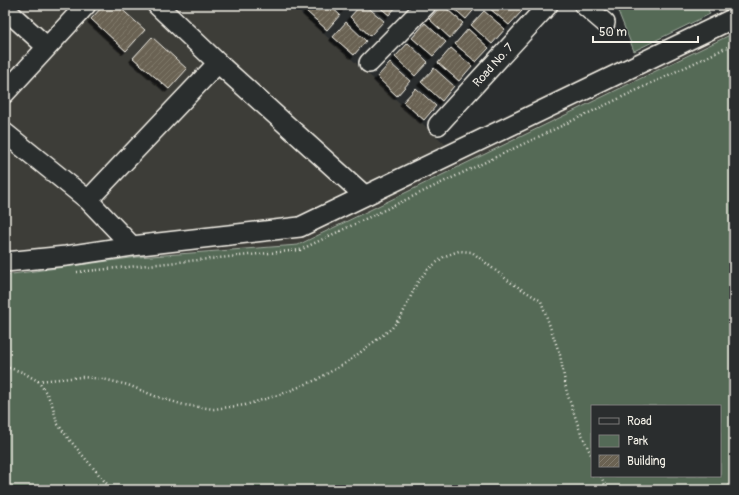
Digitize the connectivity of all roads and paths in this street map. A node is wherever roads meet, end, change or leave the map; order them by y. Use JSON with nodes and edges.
{"nodes":[{"id":1,"x":86,"y":5,"type":"edge"},
{"id":2,"x":157,"y":5,"type":"edge"},
{"id":3,"x":426,"y":5,"type":"edge"},
{"id":4,"x":548,"y":5,"type":"edge"},
{"id":5,"x":584,"y":5,"type":"edge"},
{"id":6,"x":5,"y":9,"type":"edge"},
{"id":7,"x":734,"y":18,"type":"edge"},
{"id":8,"x":605,"y":23,"type":"dead end"},
{"id":9,"x":47,"y":47,"type":"junction"},
{"id":10,"x":218,"y":63,"type":"junction"},
{"id":11,"x":369,"y":63,"type":"dead end"},
{"id":12,"x":5,"y":93,"type":"edge"},
{"id":13,"x":438,"y":125,"type":"dead end"},
{"id":14,"x":5,"y":133,"type":"edge"},
{"id":15,"x":364,"y":195,"type":"junction"},
{"id":16,"x":88,"y":200,"type":"junction"},
{"id":17,"x":132,"y":246,"type":"junction"},
{"id":18,"x":5,"y":262,"type":"edge"},
{"id":19,"x":5,"y":368,"type":"edge"},
{"id":20,"x":38,"y":380,"type":"junction"},
{"id":21,"x":591,"y":455,"type":"edge"},
{"id":22,"x":601,"y":477,"type":"edge"},
{"id":23,"x":112,"y":490,"type":"edge"},
{"id":24,"x":607,"y":490,"type":"edge"}],
"edges":[{"from":1,"to":9,"type":"street"},
{"from":2,"to":10,"type":"street"},
{"from":3,"to":11,"type":"street"},
{"from":4,"to":13,"type":"street","name":"Road No. 7"},
{"from":5,"to":8,"type":"street"},
{"from":6,"to":9,"type":"street"},
{"from":7,"to":15,"type":"street"},
{"from":9,"to":12,"type":"street"},
{"from":10,"to":15,"type":"street"},
{"from":10,"to":16,"type":"street"},
{"from":14,"to":16,"type":"street"},
{"from":15,"to":17,"type":"street"},
{"from":16,"to":17,"type":"street"},
{"from":17,"to":18,"type":"street"},
{"from":19,"to":20,"type":"path"},
{"from":20,"to":21,"type":"path"},
{"from":20,"to":23,"type":"path"},
{"from":22,"to":24,"type":"path"}]}
